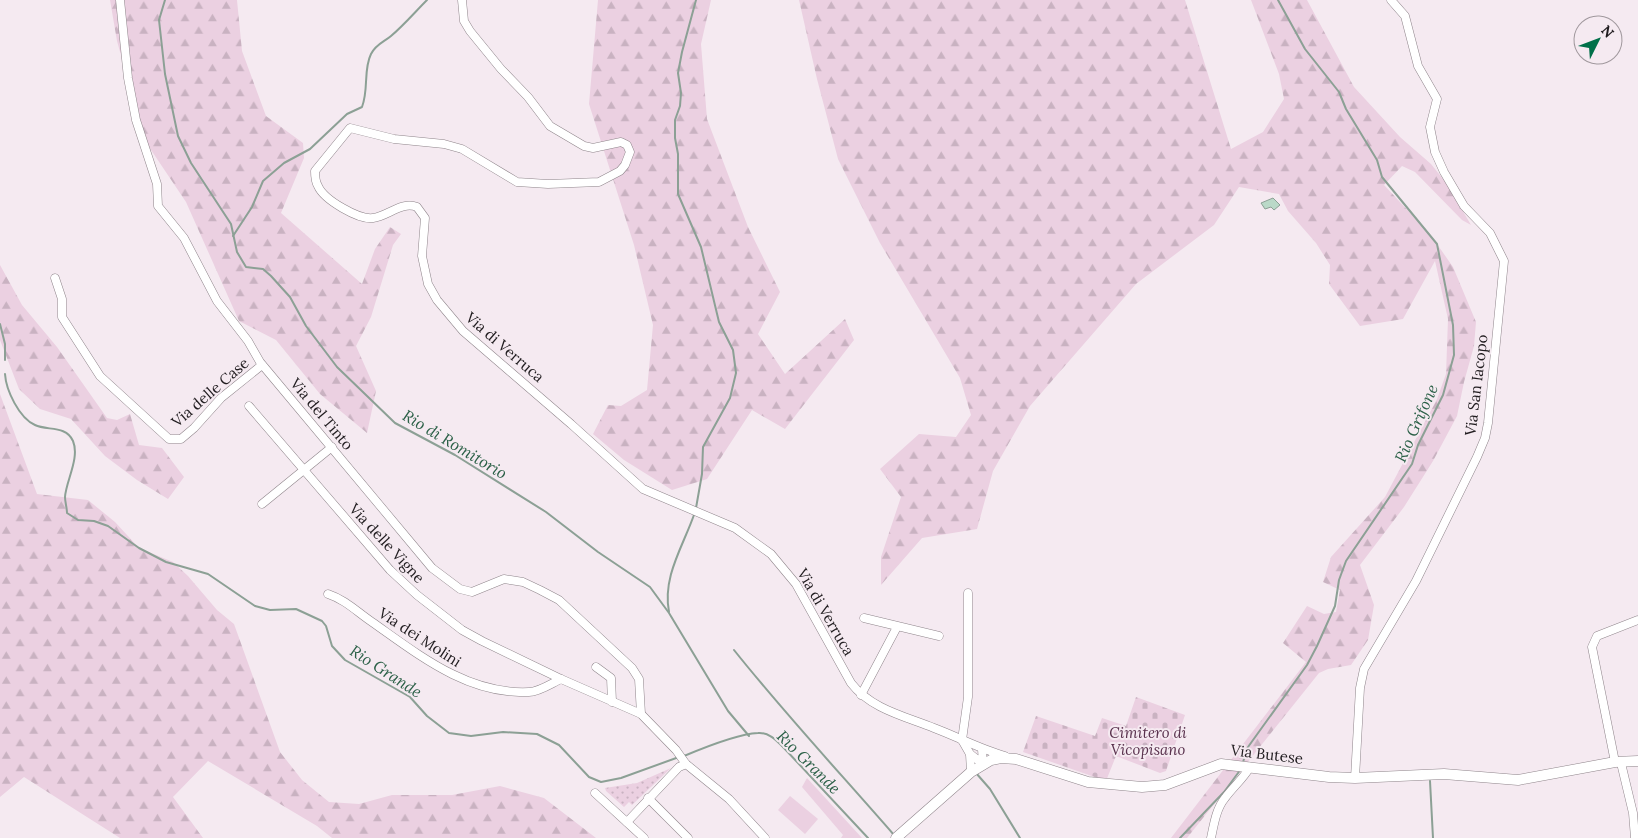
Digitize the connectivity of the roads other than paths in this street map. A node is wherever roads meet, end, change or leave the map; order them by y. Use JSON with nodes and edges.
{"nodes":[{"id":1,"x":120,"y":0,"type":"edge"},
{"id":2,"x":462,"y":0,"type":"edge"},
{"id":3,"x":1391,"y":0,"type":"edge"},
{"id":4,"x":55,"y":278,"type":"dead end"},
{"id":5,"x":262,"y":365,"type":"junction"},
{"id":6,"x":249,"y":406,"type":"dead end"},
{"id":7,"x":332,"y":447,"type":"junction"},
{"id":8,"x":303,"y":470,"type":"junction"},
{"id":9,"x":262,"y":504,"type":"dead end"},
{"id":10,"x":968,"y":593,"type":"dead end"},
{"id":11,"x":328,"y":594,"type":"dead end"},
{"id":12,"x":864,"y":618,"type":"dead end"},
{"id":13,"x":1638,"y":620,"type":"edge"},
{"id":14,"x":896,"y":627,"type":"junction"},
{"id":15,"x":939,"y":636,"type":"dead end"},
{"id":16,"x":596,"y":667,"type":"dead end"},
{"id":17,"x":561,"y":680,"type":"junction"},
{"id":18,"x":861,"y":695,"type":"junction"},
{"id":19,"x":612,"y":702,"type":"junction"},
{"id":20,"x":641,"y":714,"type":"junction"},
{"id":21,"x":962,"y":740,"type":"junction"},
{"id":22,"x":982,"y":749,"type":"junction"},
{"id":23,"x":970,"y":754,"type":"junction"},
{"id":24,"x":1016,"y":759,"type":"junction"},
{"id":25,"x":1618,"y":762,"type":"junction"},
{"id":26,"x":1638,"y":762,"type":"edge"},
{"id":27,"x":685,"y":763,"type":"junction"},
{"id":28,"x":983,"y":764,"type":"junction"},
{"id":29,"x":1250,"y":767,"type":"junction"},
{"id":30,"x":971,"y":772,"type":"junction"},
{"id":31,"x":1354,"y":778,"type":"junction"},
{"id":32,"x":596,"y":794,"type":"dead end"},
{"id":33,"x":648,"y":798,"type":"junction"},
{"id":34,"x":627,"y":822,"type":"junction"},
{"id":35,"x":761,"y":837,"type":"edge"},
{"id":36,"x":898,"y":837,"type":"edge"},
{"id":37,"x":644,"y":838,"type":"edge"},
{"id":38,"x":688,"y":838,"type":"edge"},
{"id":39,"x":1211,"y":838,"type":"edge"},
{"id":40,"x":1635,"y":838,"type":"edge"}],
"edges":[{"from":1,"to":5,"type":"street","name":"Via del Tinto"},
{"from":2,"to":18,"type":"street","name":"Via di Verruca"},
{"from":3,"to":31,"type":"street","name":"Via San Iacopo"},
{"from":4,"to":5,"type":"street","name":"Via delle Case"},
{"from":5,"to":7,"type":"street","name":"Via del Tinto"},
{"from":6,"to":8,"type":"street","name":"Via delle Vigne"},
{"from":7,"to":8,"type":"street"},
{"from":7,"to":20,"type":"street","name":"Via del Tinto"},
{"from":8,"to":9,"type":"street"},
{"from":8,"to":17,"type":"street","name":"Via delle Vigne"},
{"from":10,"to":21,"type":"street"},
{"from":11,"to":17,"type":"street","name":"Via dei Molini"},
{"from":12,"to":14,"type":"street"},
{"from":13,"to":25,"type":"street"},
{"from":14,"to":15,"type":"street"},
{"from":14,"to":18,"type":"street"},
{"from":16,"to":19,"type":"street"},
{"from":17,"to":19,"type":"street","name":"Via delle Vigne"},
{"from":18,"to":21,"type":"street","name":"Via di Verruca"},
{"from":19,"to":20,"type":"street","name":"Via delle Vigne"},
{"from":20,"to":27,"type":"street"},
{"from":21,"to":22,"type":"street","name":"Via di Verruca"},
{"from":21,"to":23,"type":"street"},
{"from":22,"to":24,"type":"street","name":"Via di Verruca"},
{"from":22,"to":28,"type":"street"},
{"from":23,"to":28,"type":"street"},
{"from":23,"to":30,"type":"street"},
{"from":24,"to":28,"type":"street","name":"Via Butese"},
{"from":24,"to":29,"type":"street","name":"Via Butese"},
{"from":25,"to":26,"type":"street","name":"Via Butese"},
{"from":25,"to":31,"type":"street","name":"Via Butese"},
{"from":25,"to":40,"type":"street"},
{"from":27,"to":33,"type":"street"},
{"from":27,"to":35,"type":"street"},
{"from":28,"to":30,"type":"street","name":"Via Butese"},
{"from":29,"to":31,"type":"street","name":"Via Butese"},
{"from":29,"to":39,"type":"street"},
{"from":30,"to":36,"type":"street","name":"Via Butese"},
{"from":32,"to":34,"type":"street"},
{"from":33,"to":34,"type":"street"},
{"from":33,"to":38,"type":"street"},
{"from":34,"to":37,"type":"street"}]}
